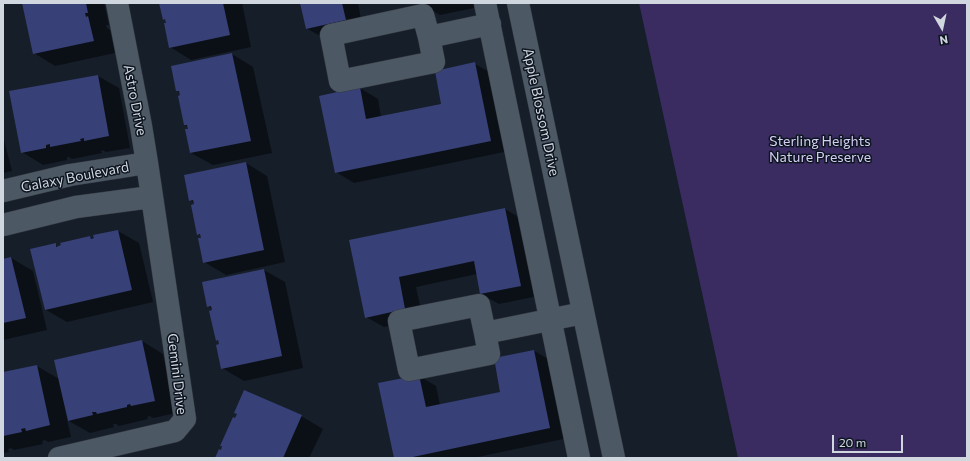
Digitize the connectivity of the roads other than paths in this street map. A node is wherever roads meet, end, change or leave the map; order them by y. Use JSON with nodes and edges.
{"nodes":[{"id":1,"x":117,"y":3,"type":"edge"},
{"id":2,"x":485,"y":3,"type":"edge"},
{"id":3,"x":518,"y":3,"type":"edge"},
{"id":4,"x":491,"y":33,"type":"junction"},
{"id":5,"x":525,"y":36,"type":"junction"},
{"id":6,"x":429,"y":37,"type":"junction"},
{"id":7,"x":147,"y":163,"type":"junction"},
{"id":8,"x":557,"y":187,"type":"junction"},
{"id":9,"x":3,"y":191,"type":"edge"},
{"id":10,"x":524,"y":193,"type":"junction"},
{"id":11,"x":152,"y":197,"type":"junction"},
{"id":12,"x":3,"y":224,"type":"edge"},
{"id":13,"x":584,"y":313,"type":"junction"},
{"id":14,"x":551,"y":320,"type":"junction"},
{"id":15,"x":485,"y":333,"type":"dead end"},
{"id":16,"x":59,"y":458,"type":"edge"},
{"id":17,"x":579,"y":458,"type":"edge"},
{"id":18,"x":614,"y":458,"type":"edge"}],
"edges":[{"from":1,"to":7,"type":"street","name":"Astro Drive"},
{"from":2,"to":4,"type":"street"},
{"from":3,"to":5,"type":"street","name":"Apple Blossom Drive"},
{"from":4,"to":5,"type":"street","name":"Apple Blossom Drive"},
{"from":4,"to":6,"type":"street","name":"Apple Blossom Drive"},
{"from":4,"to":10,"type":"street"},
{"from":5,"to":8,"type":"street","name":"Apple Blossom Drive"},
{"from":6,"to":6,"type":"street"},
{"from":7,"to":9,"type":"street","name":"Galaxy Boulevard"},
{"from":7,"to":11,"type":"street","name":"Astro Drive"},
{"from":8,"to":10,"type":"street","name":"Apple Blossom Drive"},
{"from":8,"to":13,"type":"street","name":"Apple Blossom Drive"},
{"from":10,"to":14,"type":"street"},
{"from":11,"to":12,"type":"street"},
{"from":11,"to":16,"type":"street","name":"Gemini Drive"},
{"from":13,"to":14,"type":"street"},
{"from":13,"to":18,"type":"street","name":"Apple Blossom Drive"},
{"from":14,"to":15,"type":"street"},
{"from":14,"to":17,"type":"street"}]}
